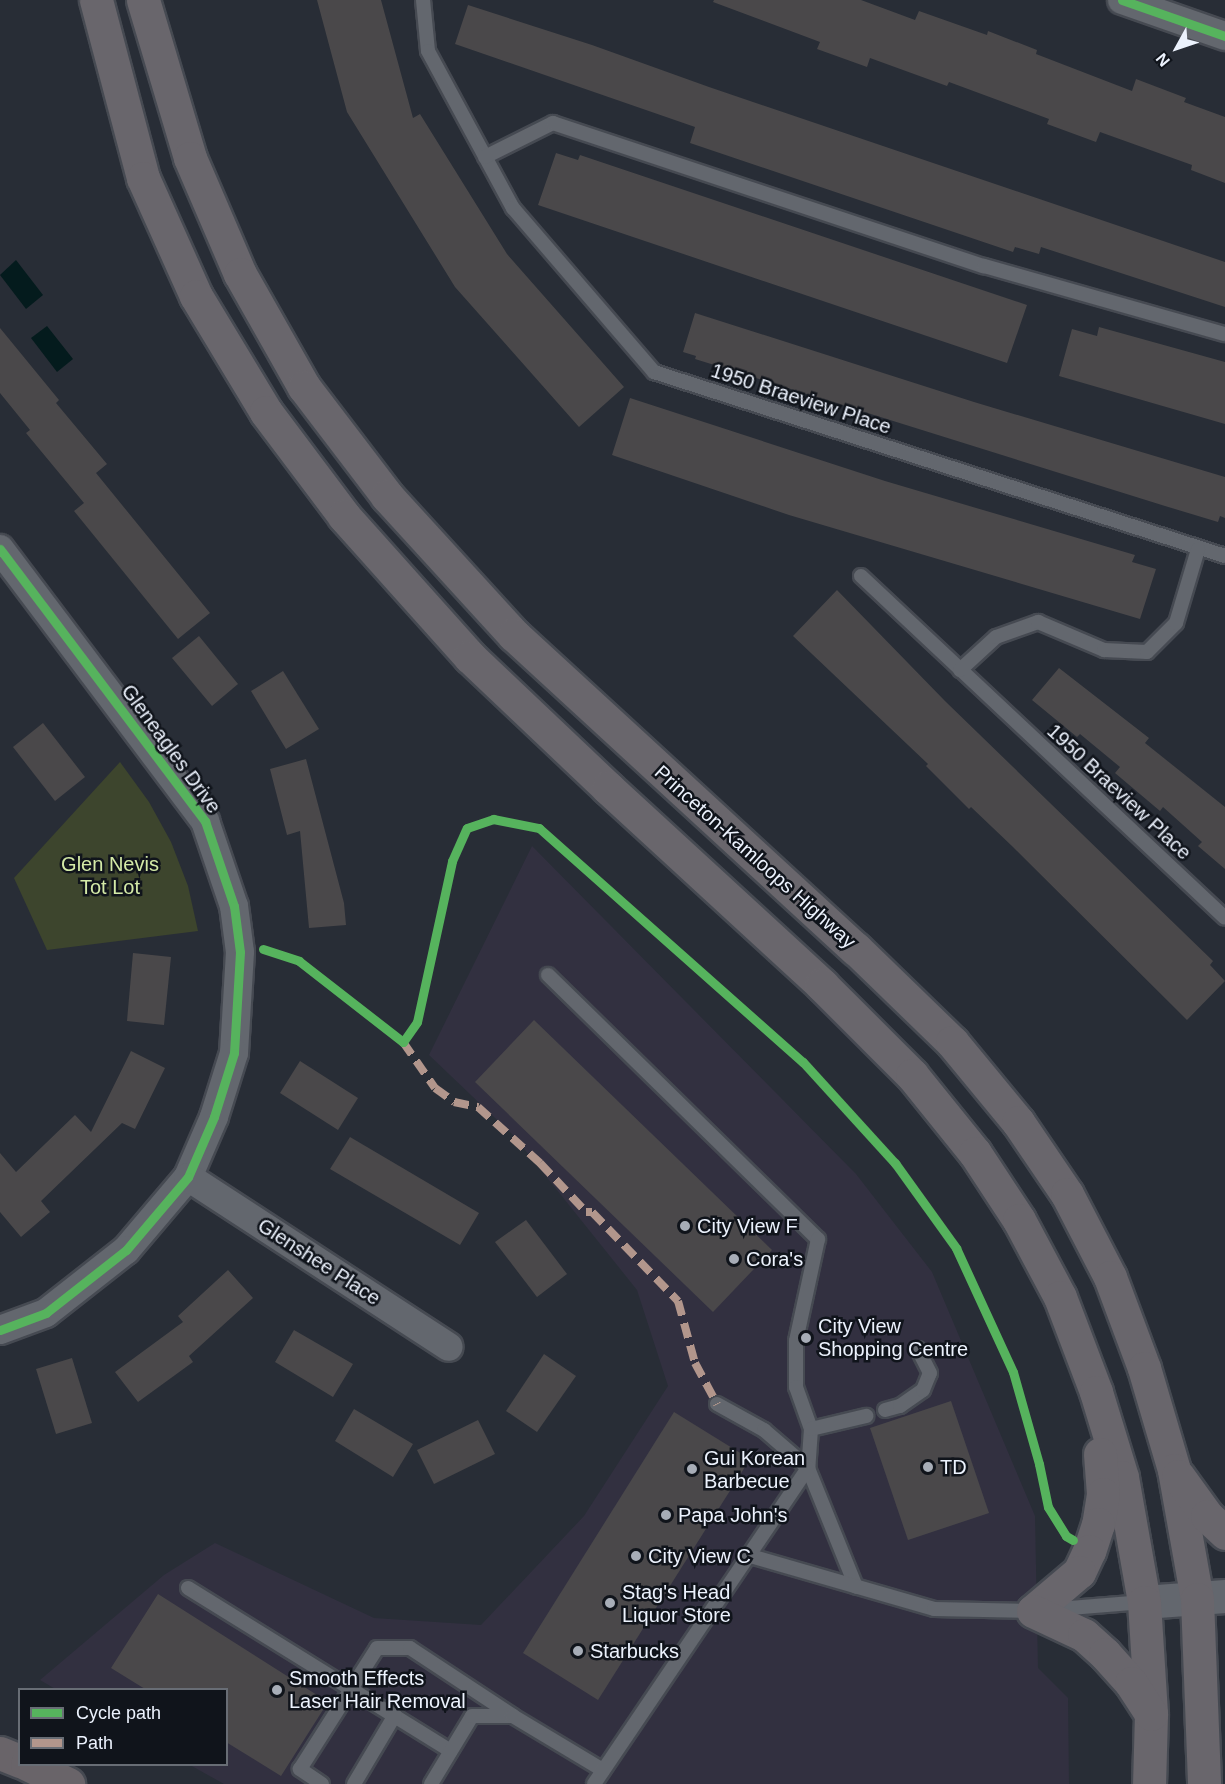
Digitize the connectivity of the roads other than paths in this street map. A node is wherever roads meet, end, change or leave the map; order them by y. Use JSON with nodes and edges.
{"nodes":[{"id":1,"x":96,"y":0,"type":"edge"},
{"id":2,"x":142,"y":0,"type":"edge"},
{"id":3,"x":423,"y":0,"type":"edge"},
{"id":4,"x":1122,"y":0,"type":"edge"},
{"id":5,"x":1225,"y":36,"type":"edge"},
{"id":6,"x":485,"y":157,"type":"junction"},
{"id":7,"x":1225,"y":334,"type":"edge"},
{"id":8,"x":0,"y":549,"type":"edge"},
{"id":9,"x":1198,"y":549,"type":"junction"},
{"id":10,"x":1225,"y":556,"type":"edge"},
{"id":11,"x":861,"y":576,"type":"dead end"},
{"id":12,"x":960,"y":670,"type":"junction"},
{"id":13,"x":1225,"y":918,"type":"edge"},
{"id":14,"x":548,"y":975,"type":"dead end"},
{"id":15,"x":188,"y":1177,"type":"junction"},
{"id":16,"x":0,"y":1329,"type":"edge"},
{"id":17,"x":449,"y":1347,"type":"dead end"},
{"id":18,"x":918,"y":1349,"type":"dead end"},
{"id":19,"x":1096,"y":1392,"type":"junction"},
{"id":20,"x":717,"y":1404,"type":"dead end"},
{"id":21,"x":885,"y":1410,"type":"dead end"},
{"id":22,"x":866,"y":1416,"type":"dead end"},
{"id":23,"x":811,"y":1429,"type":"junction"},
{"id":24,"x":808,"y":1468,"type":"junction"},
{"id":25,"x":1174,"y":1470,"type":"junction"},
{"id":26,"x":1225,"y":1533,"type":"edge"},
{"id":27,"x":747,"y":1555,"type":"junction"},
{"id":28,"x":856,"y":1587,"type":"junction"},
{"id":29,"x":188,"y":1588,"type":"dead end"},
{"id":30,"x":1211,"y":1597,"type":"edge"},
{"id":31,"x":1144,"y":1602,"type":"junction"},
{"id":32,"x":1033,"y":1611,"type":"junction"},
{"id":33,"x":351,"y":1688,"type":"junction"},
{"id":34,"x":1225,"y":1708,"type":"edge"},
{"id":35,"x":1151,"y":1714,"type":"junction"},
{"id":36,"x":395,"y":1715,"type":"junction"},
{"id":37,"x":513,"y":1716,"type":"junction"},
{"id":38,"x":451,"y":1751,"type":"junction"},
{"id":39,"x":0,"y":1753,"type":"edge"},
{"id":40,"x":18,"y":1760,"type":"edge"},
{"id":41,"x":31,"y":1766,"type":"edge"},
{"id":42,"x":603,"y":1770,"type":"junction"},
{"id":43,"x":1204,"y":1780,"type":"edge"},
{"id":44,"x":68,"y":1784,"type":"edge"},
{"id":45,"x":322,"y":1784,"type":"edge"},
{"id":46,"x":354,"y":1784,"type":"edge"},
{"id":47,"x":431,"y":1784,"type":"edge"},
{"id":48,"x":594,"y":1784,"type":"edge"},
{"id":49,"x":1149,"y":1784,"type":"edge"}],
"edges":[{"from":1,"to":19,"type":"main road"},
{"from":2,"to":25,"type":"main road","name":"Princeton-Kamloops Highway"},
{"from":3,"to":6,"type":"lane","name":"1950 Braeview Place"},
{"from":4,"to":5,"type":"street"},
{"from":6,"to":7,"type":"lane"},
{"from":6,"to":9,"type":"lane","name":"1950 Braeview Place"},
{"from":8,"to":15,"type":"street","name":"Gleneagles Drive"},
{"from":9,"to":10,"type":"lane","name":"1950 Braeview Place"},
{"from":9,"to":12,"type":"lane"},
{"from":11,"to":12,"type":"lane","name":"1950 Braeview Place"},
{"from":12,"to":13,"type":"lane","name":"1950 Braeview Place"},
{"from":14,"to":23,"type":"lane"},
{"from":15,"to":16,"type":"street","name":"Gleneagles Drive"},
{"from":15,"to":17,"type":"street","name":"Glenshee Place"},
{"from":18,"to":21,"type":"lane"},
{"from":19,"to":31,"type":"main road"},
{"from":19,"to":32,"type":"main road"},
{"from":20,"to":24,"type":"lane"},
{"from":22,"to":23,"type":"lane"},
{"from":23,"to":24,"type":"lane"},
{"from":24,"to":27,"type":"lane"},
{"from":24,"to":28,"type":"lane"},
{"from":25,"to":26,"type":"main road"},
{"from":25,"to":30,"type":"main road","name":"Princeton-Kamloops Highway"},
{"from":27,"to":28,"type":"lane"},
{"from":27,"to":42,"type":"lane"},
{"from":28,"to":32,"type":"lane"},
{"from":29,"to":33,"type":"lane"},
{"from":30,"to":31,"type":"street"},
{"from":30,"to":43,"type":"main road","name":"Princeton-Kamloops Highway"},
{"from":31,"to":32,"type":"lane"},
{"from":31,"to":35,"type":"main road"},
{"from":32,"to":35,"type":"main road"},
{"from":33,"to":36,"type":"lane"},
{"from":33,"to":37,"type":"lane"},
{"from":33,"to":45,"type":"lane"},
{"from":34,"to":43,"type":"main road"},
{"from":35,"to":49,"type":"main road"},
{"from":36,"to":38,"type":"lane"},
{"from":36,"to":46,"type":"lane"},
{"from":37,"to":38,"type":"lane"},
{"from":37,"to":42,"type":"lane"},
{"from":38,"to":47,"type":"lane"},
{"from":39,"to":40,"type":"highway"},
{"from":41,"to":44,"type":"highway"},
{"from":42,"to":48,"type":"lane"}]}
